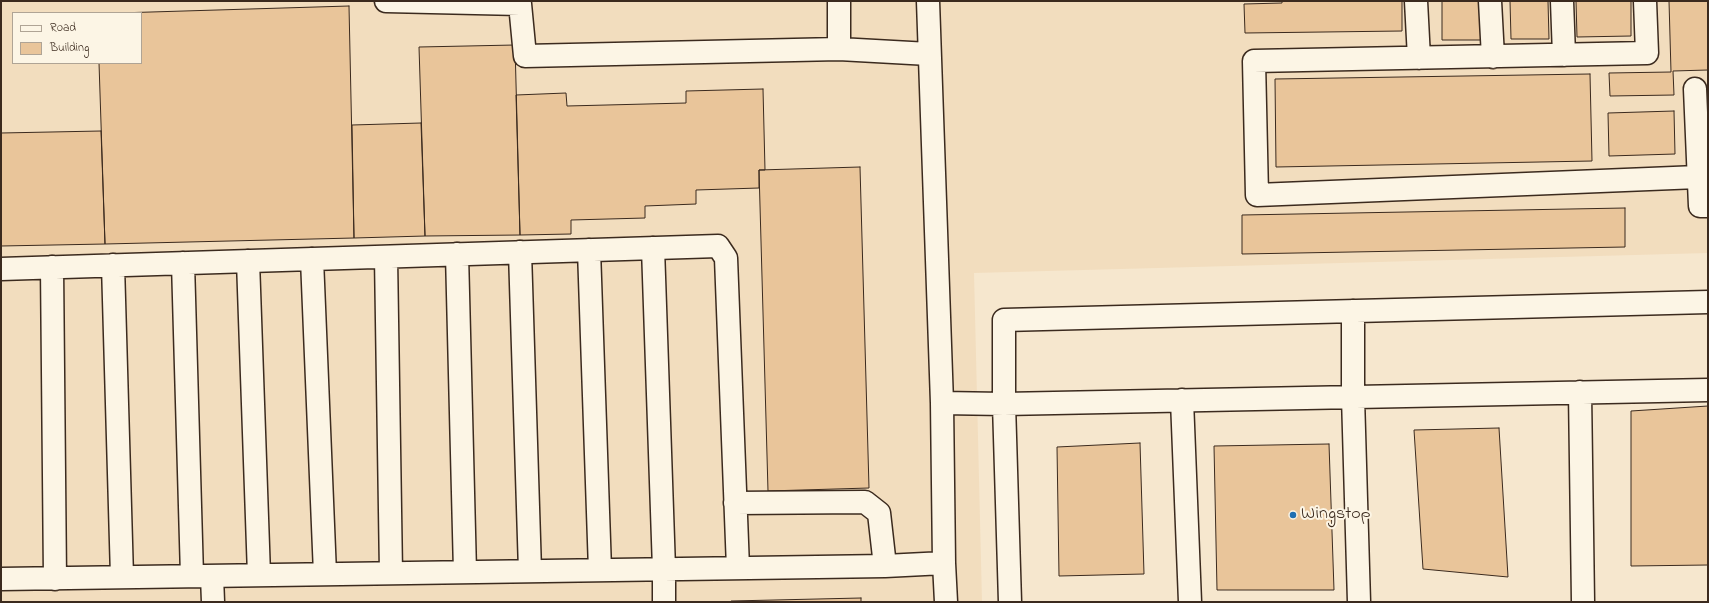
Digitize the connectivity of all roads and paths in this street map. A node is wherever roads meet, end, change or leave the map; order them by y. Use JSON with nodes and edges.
{"nodes":[{"id":1,"x":386,"y":1,"type":"edge"},
{"id":2,"x":839,"y":1,"type":"edge"},
{"id":3,"x":928,"y":1,"type":"edge"},
{"id":4,"x":1416,"y":1,"type":"edge"},
{"id":5,"x":1490,"y":1,"type":"edge"},
{"id":6,"x":1562,"y":1,"type":"edge"},
{"id":7,"x":1645,"y":1,"type":"edge"},
{"id":8,"x":520,"y":3,"type":"edge"},
{"id":9,"x":839,"y":49,"type":"junction"},
{"id":10,"x":929,"y":54,"type":"junction"},
{"id":11,"x":1564,"y":55,"type":"junction"},
{"id":12,"x":1493,"y":57,"type":"junction"},
{"id":13,"x":1419,"y":58,"type":"junction"},
{"id":14,"x":1695,"y":89,"type":"dead end"},
{"id":15,"x":1698,"y":176,"type":"junction"},
{"id":16,"x":1708,"y":206,"type":"edge"},
{"id":17,"x":653,"y":248,"type":"junction"},
{"id":18,"x":589,"y":250,"type":"junction"},
{"id":19,"x":520,"y":252,"type":"junction"},
{"id":20,"x":456,"y":254,"type":"junction"},
{"id":21,"x":386,"y":257,"type":"junction"},
{"id":22,"x":312,"y":259,"type":"junction"},
{"id":23,"x":248,"y":261,"type":"junction"},
{"id":24,"x":183,"y":263,"type":"junction"},
{"id":25,"x":113,"y":265,"type":"junction"},
{"id":26,"x":52,"y":267,"type":"junction"},
{"id":27,"x":1,"y":269,"type":"edge"},
{"id":28,"x":1708,"y":302,"type":"edge"},
{"id":29,"x":1353,"y":311,"type":"junction"},
{"id":30,"x":1708,"y":390,"type":"edge"},
{"id":31,"x":1580,"y":392,"type":"junction"},
{"id":32,"x":1353,"y":397,"type":"junction"},
{"id":33,"x":1182,"y":400,"type":"junction"},
{"id":34,"x":942,"y":403,"type":"junction"},
{"id":35,"x":1004,"y":404,"type":"junction"},
{"id":36,"x":735,"y":503,"type":"junction"},
{"id":37,"x":944,"y":563,"type":"junction"},
{"id":38,"x":885,"y":566,"type":"junction"},
{"id":39,"x":738,"y":568,"type":"junction"},
{"id":40,"x":664,"y":569,"type":"junction"},
{"id":41,"x":600,"y":570,"type":"junction"},
{"id":42,"x":530,"y":571,"type":"junction"},
{"id":43,"x":465,"y":572,"type":"junction"},
{"id":44,"x":392,"y":573,"type":"junction"},
{"id":45,"x":325,"y":574,"type":"junction"},
{"id":46,"x":259,"y":575,"type":"junction"},
{"id":47,"x":202,"y":576,"type":"junction"},
{"id":48,"x":122,"y":577,"type":"junction"},
{"id":49,"x":55,"y":578,"type":"junction"},
{"id":50,"x":1,"y":579,"type":"edge"},
{"id":51,"x":214,"y":602,"type":"edge"},
{"id":52,"x":664,"y":602,"type":"edge"},
{"id":53,"x":946,"y":602,"type":"edge"},
{"id":54,"x":1010,"y":602,"type":"edge"},
{"id":55,"x":1190,"y":602,"type":"edge"},
{"id":56,"x":1359,"y":602,"type":"edge"},
{"id":57,"x":1583,"y":602,"type":"edge"}],
"edges":[{"from":1,"to":8,"type":"lane"},
{"from":2,"to":9,"type":"lane"},
{"from":3,"to":10,"type":"lane"},
{"from":4,"to":13,"type":"lane"},
{"from":5,"to":12,"type":"lane"},
{"from":6,"to":11,"type":"lane"},
{"from":7,"to":11,"type":"lane"},
{"from":8,"to":9,"type":"lane"},
{"from":9,"to":10,"type":"lane"},
{"from":10,"to":34,"type":"lane"},
{"from":11,"to":12,"type":"lane"},
{"from":12,"to":13,"type":"lane"},
{"from":13,"to":15,"type":"lane"},
{"from":14,"to":15,"type":"lane"},
{"from":15,"to":16,"type":"lane"},
{"from":17,"to":18,"type":"lane"},
{"from":17,"to":36,"type":"lane"},
{"from":17,"to":40,"type":"lane"},
{"from":18,"to":19,"type":"lane"},
{"from":18,"to":41,"type":"lane"},
{"from":19,"to":20,"type":"lane"},
{"from":19,"to":42,"type":"lane"},
{"from":20,"to":21,"type":"lane"},
{"from":20,"to":43,"type":"lane"},
{"from":21,"to":22,"type":"lane"},
{"from":21,"to":44,"type":"lane"},
{"from":22,"to":23,"type":"lane"},
{"from":22,"to":45,"type":"lane"},
{"from":23,"to":24,"type":"lane"},
{"from":23,"to":46,"type":"lane"},
{"from":24,"to":25,"type":"lane"},
{"from":24,"to":47,"type":"lane"},
{"from":25,"to":26,"type":"lane"},
{"from":25,"to":48,"type":"lane"},
{"from":26,"to":27,"type":"lane"},
{"from":26,"to":49,"type":"lane"},
{"from":28,"to":29,"type":"lane"},
{"from":29,"to":32,"type":"lane"},
{"from":29,"to":35,"type":"lane"},
{"from":30,"to":31,"type":"lane"},
{"from":31,"to":32,"type":"lane"},
{"from":31,"to":57,"type":"lane"},
{"from":32,"to":33,"type":"lane"},
{"from":32,"to":56,"type":"lane"},
{"from":33,"to":35,"type":"lane"},
{"from":33,"to":55,"type":"lane"},
{"from":34,"to":35,"type":"lane"},
{"from":34,"to":37,"type":"lane"},
{"from":35,"to":54,"type":"lane"},
{"from":36,"to":38,"type":"lane"},
{"from":36,"to":39,"type":"lane"},
{"from":37,"to":38,"type":"lane"},
{"from":37,"to":53,"type":"lane"},
{"from":38,"to":39,"type":"lane"},
{"from":39,"to":40,"type":"lane"},
{"from":40,"to":41,"type":"lane"},
{"from":40,"to":52,"type":"lane"},
{"from":41,"to":42,"type":"lane"},
{"from":42,"to":43,"type":"lane"},
{"from":43,"to":44,"type":"lane"},
{"from":44,"to":45,"type":"lane"},
{"from":45,"to":46,"type":"lane"},
{"from":46,"to":47,"type":"lane"},
{"from":47,"to":48,"type":"lane"},
{"from":47,"to":51,"type":"lane"},
{"from":48,"to":49,"type":"lane"},
{"from":49,"to":50,"type":"lane"}]}
